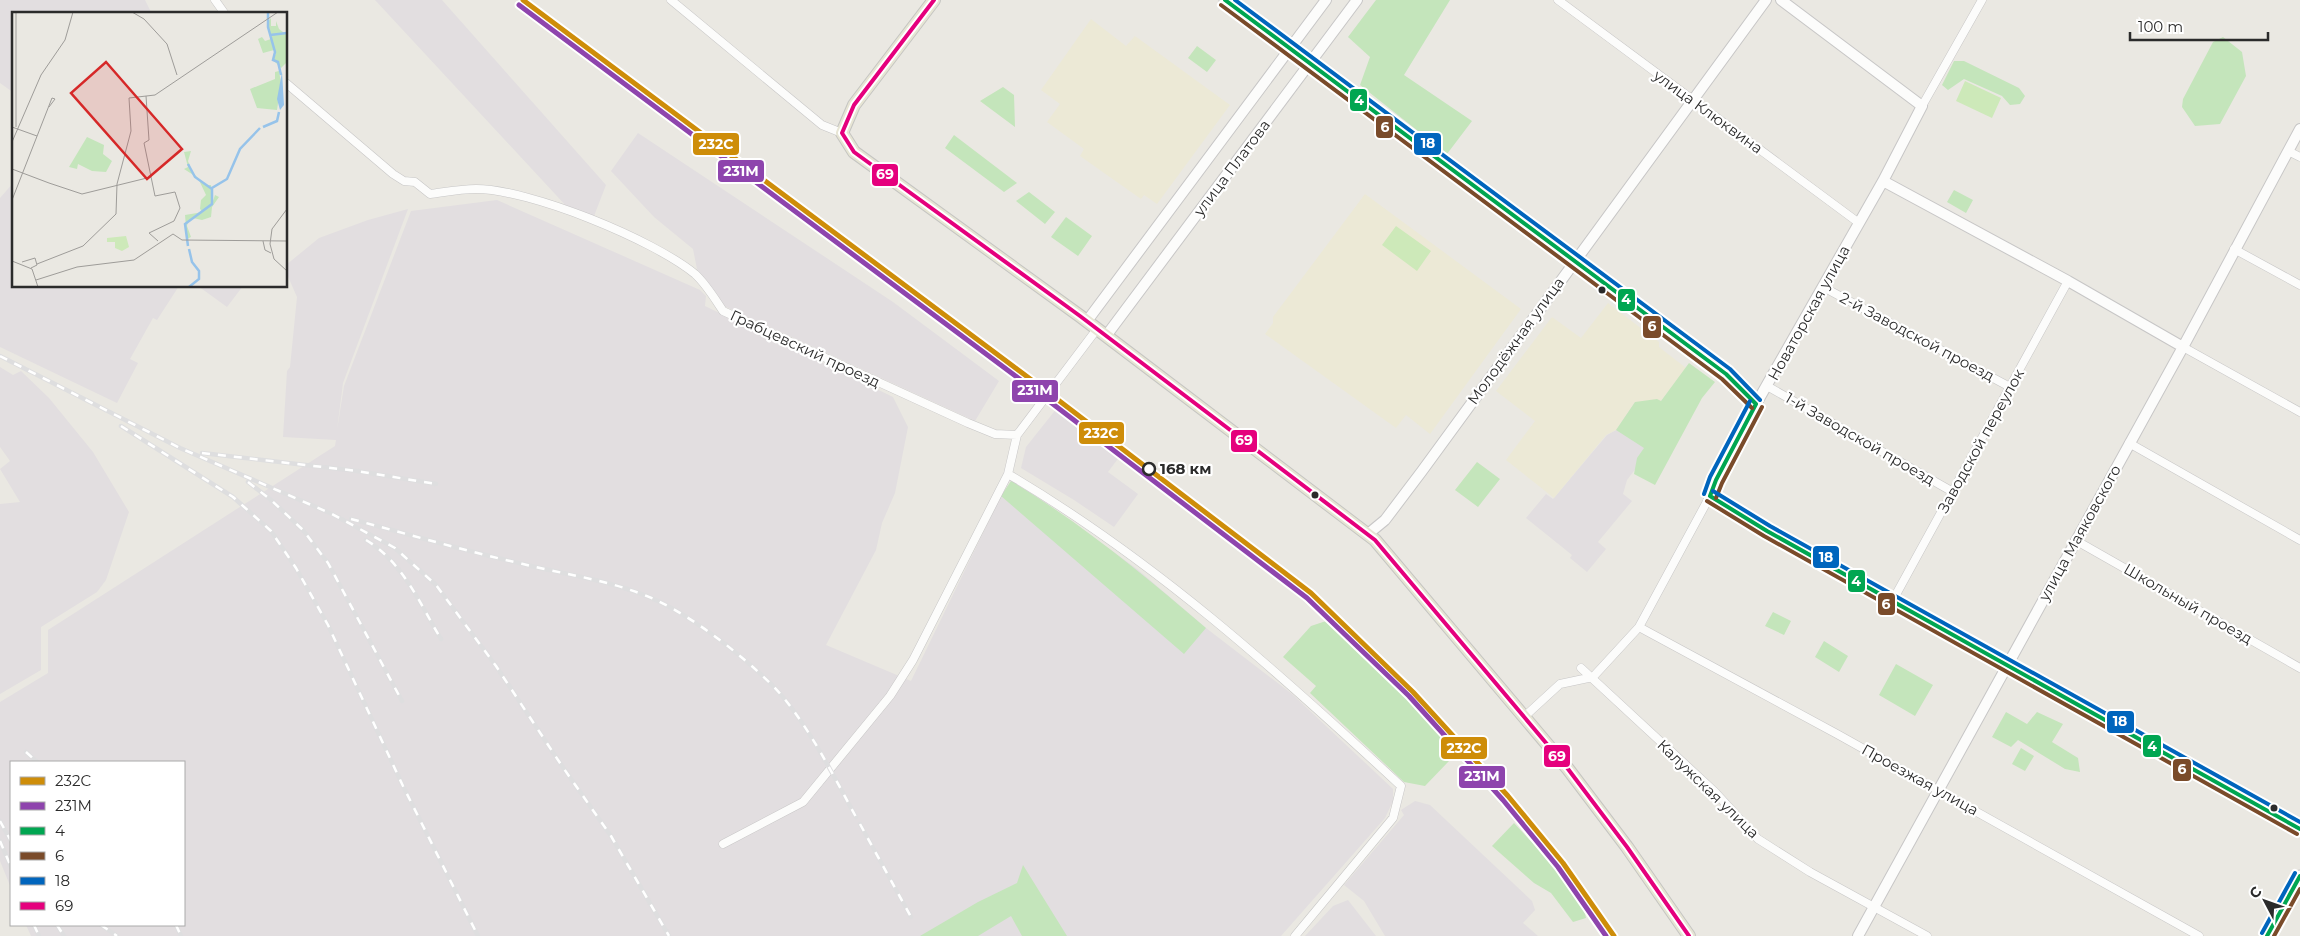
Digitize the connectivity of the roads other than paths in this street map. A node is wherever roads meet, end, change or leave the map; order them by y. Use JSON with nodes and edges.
{"nodes":[{"id":1,"x":214,"y":0,"type":"edge"},
{"id":2,"x":671,"y":0,"type":"edge"},
{"id":3,"x":934,"y":0,"type":"edge"},
{"id":4,"x":1225,"y":0,"type":"edge"},
{"id":5,"x":1326,"y":0,"type":"edge"},
{"id":6,"x":1357,"y":0,"type":"edge"},
{"id":7,"x":1558,"y":0,"type":"edge"},
{"id":8,"x":1766,"y":0,"type":"edge"},
{"id":9,"x":1780,"y":0,"type":"edge"},
{"id":10,"x":1982,"y":0,"type":"edge"},
{"id":11,"x":223,"y":12,"type":"edge"},
{"id":12,"x":1291,"y":49,"type":"junction"},
{"id":13,"x":1310,"y":63,"type":"junction"},
{"id":14,"x":288,"y":84,"type":"edge"},
{"id":15,"x":1692,"y":100,"type":"junction"},
{"id":16,"x":1922,"y":106,"type":"junction"},
{"id":17,"x":2300,"y":129,"type":"edge"},
{"id":18,"x":842,"y":133,"type":"junction"},
{"id":19,"x":2296,"y":153,"type":"edge"},
{"id":20,"x":1883,"y":181,"type":"junction"},
{"id":21,"x":1859,"y":223,"type":"junction"},
{"id":22,"x":2234,"y":249,"type":"junction"},
{"id":23,"x":1574,"y":260,"type":"junction"},
{"id":24,"x":2068,"y":281,"type":"junction"},
{"id":25,"x":2300,"y":285,"type":"edge"},
{"id":26,"x":1823,"y":287,"type":"junction"},
{"id":27,"x":1097,"y":329,"type":"junction"},
{"id":28,"x":2183,"y":347,"type":"junction"},
{"id":29,"x":1767,"y":386,"type":"junction"},
{"id":30,"x":2010,"y":387,"type":"junction"},
{"id":31,"x":1756,"y":404,"type":"junction"},
{"id":32,"x":2300,"y":412,"type":"edge"},
{"id":33,"x":1017,"y":435,"type":"junction"},
{"id":34,"x":2129,"y":444,"type":"junction"},
{"id":35,"x":1008,"y":474,"type":"junction"},
{"id":36,"x":1952,"y":492,"type":"junction"},
{"id":37,"x":1710,"y":496,"type":"junction"},
{"id":38,"x":1368,"y":534,"type":"junction"},
{"id":39,"x":2075,"y":540,"type":"junction"},
{"id":40,"x":2300,"y":540,"type":"edge"},
{"id":41,"x":1893,"y":600,"type":"junction"},
{"id":42,"x":1639,"y":627,"type":"junction"},
{"id":43,"x":2007,"y":665,"type":"junction"},
{"id":44,"x":1581,"y":668,"type":"dead end"},
{"id":45,"x":2300,"y":668,"type":"edge"},
{"id":46,"x":1593,"y":678,"type":"junction"},
{"id":47,"x":1524,"y":716,"type":"junction"},
{"id":48,"x":1938,"y":790,"type":"junction"},
{"id":49,"x":2300,"y":829,"type":"edge"},
{"id":50,"x":723,"y":844,"type":"dead end"},
{"id":51,"x":2300,"y":876,"type":"edge"},
{"id":52,"x":1874,"y":907,"type":"junction"},
{"id":53,"x":1295,"y":936,"type":"edge"},
{"id":54,"x":1689,"y":936,"type":"edge"},
{"id":55,"x":1858,"y":936,"type":"edge"},
{"id":56,"x":1927,"y":936,"type":"edge"},
{"id":57,"x":2199,"y":936,"type":"edge"},
{"id":58,"x":2267,"y":936,"type":"edge"}],
"edges":[{"from":1,"to":11,"type":"street"},
{"from":2,"to":18,"type":"street"},
{"from":3,"to":18,"type":"main road"},
{"from":4,"to":12,"type":"main road"},
{"from":5,"to":12,"type":"street","name":"улица Платова"},
{"from":6,"to":13,"type":"street","name":"улица Платова"},
{"from":7,"to":15,"type":"street","name":"улица Клюквина"},
{"from":8,"to":15,"type":"street","name":"Молодёжная улица"},
{"from":9,"to":16,"type":"street"},
{"from":10,"to":16,"type":"street","name":"Новаторская улица"},
{"from":12,"to":13,"type":"main road"},
{"from":12,"to":27,"type":"street","name":"улица Платова"},
{"from":13,"to":23,"type":"main road"},
{"from":13,"to":27,"type":"street","name":"улица Платова"},
{"from":14,"to":33,"type":"street","name":"Грабцевский проезд"},
{"from":15,"to":21,"type":"street","name":"улица Клюквина"},
{"from":15,"to":23,"type":"street","name":"Молодёжная улица"},
{"from":16,"to":20,"type":"street","name":"Новаторская улица"},
{"from":17,"to":19,"type":"street","name":"улица Маяковского"},
{"from":18,"to":27,"type":"main road"},
{"from":19,"to":22,"type":"street","name":"улица Маяковского"},
{"from":20,"to":21,"type":"street","name":"Новаторская улица"},
{"from":20,"to":24,"type":"street"},
{"from":21,"to":26,"type":"street","name":"Новаторская улица"},
{"from":22,"to":25,"type":"street"},
{"from":22,"to":28,"type":"street","name":"улица Маяковского"},
{"from":23,"to":31,"type":"main road"},
{"from":23,"to":38,"type":"street","name":"Молодёжная улица"},
{"from":24,"to":28,"type":"street"},
{"from":24,"to":30,"type":"street","name":"Заводской переулок"},
{"from":26,"to":29,"type":"street","name":"Новаторская улица"},
{"from":26,"to":30,"type":"street","name":"2-й Заводской проезд"},
{"from":27,"to":33,"type":"street"},
{"from":27,"to":38,"type":"main road"},
{"from":28,"to":32,"type":"street"},
{"from":28,"to":34,"type":"street","name":"улица Маяковского"},
{"from":29,"to":31,"type":"street","name":"Новаторская улица"},
{"from":29,"to":36,"type":"street","name":"1-й Заводской проезд"},
{"from":30,"to":36,"type":"street","name":"Заводской переулок"},
{"from":31,"to":37,"type":"main road","name":"Новаторская улица"},
{"from":33,"to":35,"type":"street"},
{"from":34,"to":39,"type":"street","name":"улица Маяковского"},
{"from":34,"to":40,"type":"street"},
{"from":35,"to":50,"type":"street"},
{"from":35,"to":53,"type":"street"},
{"from":36,"to":41,"type":"street","name":"Заводской переулок"},
{"from":37,"to":41,"type":"main road"},
{"from":37,"to":42,"type":"street","name":"Новаторская улица"},
{"from":38,"to":47,"type":"main road"},
{"from":39,"to":43,"type":"street","name":"улица Маяковского"},
{"from":39,"to":45,"type":"street","name":"Школьный проезд"},
{"from":41,"to":43,"type":"main road"},
{"from":42,"to":46,"type":"street","name":"Новаторская улица"},
{"from":42,"to":48,"type":"street","name":"Проезжая улица"},
{"from":43,"to":48,"type":"street","name":"улица Маяковского"},
{"from":43,"to":49,"type":"main road"},
{"from":44,"to":46,"type":"street","name":"Калужская улица"},
{"from":46,"to":47,"type":"street"},
{"from":46,"to":52,"type":"street","name":"Калужская улица"},
{"from":47,"to":54,"type":"main road"},
{"from":48,"to":52,"type":"street","name":"улица Маяковского"},
{"from":48,"to":57,"type":"street","name":"Проезжая улица"},
{"from":51,"to":58,"type":"main road"},
{"from":52,"to":55,"type":"street","name":"улица Маяковского"},
{"from":52,"to":56,"type":"street","name":"Калужская улица"}]}
